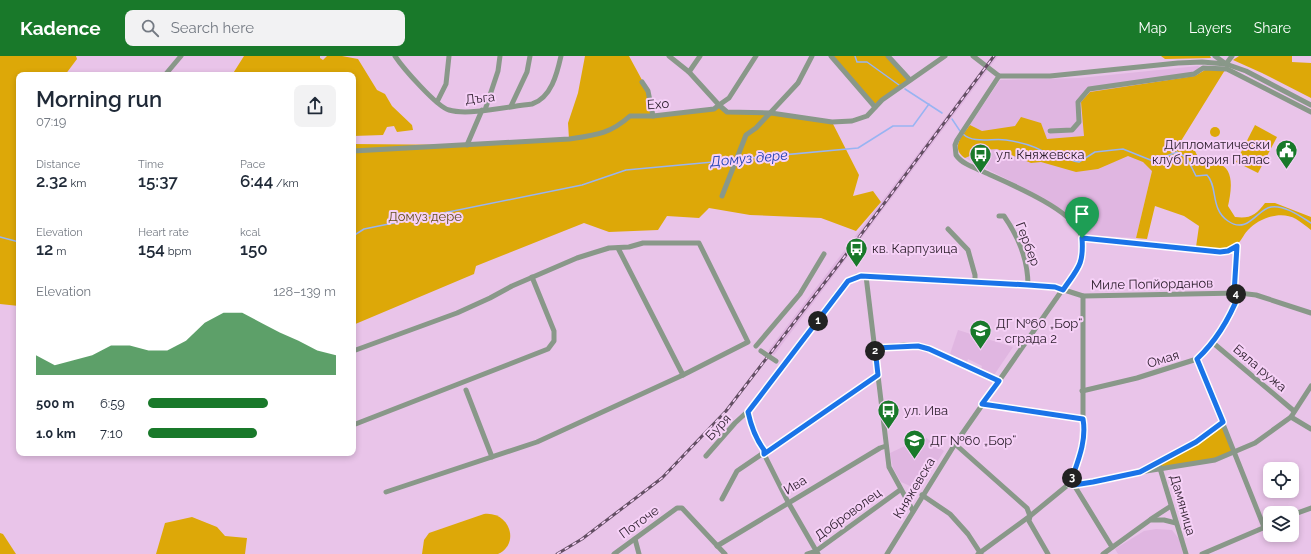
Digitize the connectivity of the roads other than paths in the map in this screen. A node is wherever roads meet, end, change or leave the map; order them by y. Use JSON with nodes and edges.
{"nodes":[{"id":1,"x":181,"y":56,"type":"edge"},
{"id":2,"x":395,"y":56,"type":"edge"},
{"id":3,"x":401,"y":56,"type":"edge"},
{"id":4,"x":449,"y":56,"type":"edge"},
{"id":5,"x":500,"y":56,"type":"edge"},
{"id":6,"x":530,"y":56,"type":"edge"},
{"id":7,"x":561,"y":56,"type":"edge"},
{"id":8,"x":669,"y":56,"type":"edge"},
{"id":9,"x":700,"y":56,"type":"edge"},
{"id":10,"x":756,"y":56,"type":"edge"},
{"id":11,"x":812,"y":56,"type":"edge"},
{"id":12,"x":831,"y":56,"type":"edge"},
{"id":13,"x":888,"y":56,"type":"edge"},
{"id":14,"x":944,"y":56,"type":"edge"},
{"id":15,"x":974,"y":56,"type":"edge"},
{"id":16,"x":1215,"y":56,"type":"edge"},
{"id":17,"x":1232,"y":56,"type":"edge"},
{"id":18,"x":399,"y":62,"type":"junction"},
{"id":19,"x":1227,"y":67,"type":"junction"},
{"id":20,"x":168,"y":72,"type":"edge"},
{"id":21,"x":689,"y":72,"type":"junction"},
{"id":22,"x":999,"y":76,"type":"junction"},
{"id":23,"x":910,"y":80,"type":"junction"},
{"id":24,"x":642,"y":82,"type":"dead end"},
{"id":25,"x":437,"y":102,"type":"junction"},
{"id":26,"x":720,"y":105,"type":"junction"},
{"id":27,"x":1311,"y":105,"type":"edge"},
{"id":28,"x":511,"y":106,"type":"junction"},
{"id":29,"x":875,"y":107,"type":"junction"},
{"id":30,"x":483,"y":110,"type":"junction"},
{"id":31,"x":1311,"y":112,"type":"edge"},
{"id":32,"x":771,"y":113,"type":"junction"},
{"id":33,"x":654,"y":116,"type":"junction"},
{"id":34,"x":1050,"y":131,"type":"dead end"},
{"id":35,"x":468,"y":145,"type":"junction"},
{"id":36,"x":356,"y":151,"type":"edge"},
{"id":37,"x":722,"y":196,"type":"dead end"},
{"id":38,"x":999,"y":216,"type":"dead end"},
{"id":39,"x":948,"y":229,"type":"dead end"},
{"id":40,"x":1082,"y":238,"type":"junction"},
{"id":41,"x":618,"y":248,"type":"junction"},
{"id":42,"x":824,"y":254,"type":"dead end"},
{"id":43,"x":866,"y":276,"type":"junction"},
{"id":44,"x":532,"y":277,"type":"junction"},
{"id":45,"x":975,"y":283,"type":"junction"},
{"id":46,"x":1028,"y":285,"type":"junction"},
{"id":47,"x":1063,"y":290,"type":"junction"},
{"id":48,"x":1237,"y":294,"type":"junction"},
{"id":49,"x":1083,"y":296,"type":"junction"},
{"id":50,"x":1311,"y":313,"type":"edge"},
{"id":51,"x":748,"y":342,"type":"junction"},
{"id":52,"x":1212,"y":342,"type":"junction"},
{"id":53,"x":756,"y":346,"type":"junction"},
{"id":54,"x":875,"y":348,"type":"junction"},
{"id":55,"x":356,"y":350,"type":"edge"},
{"id":56,"x":1197,"y":359,"type":"junction"},
{"id":57,"x":784,"y":364,"type":"junction"},
{"id":58,"x":683,"y":375,"type":"junction"},
{"id":59,"x":878,"y":375,"type":"junction"},
{"id":60,"x":999,"y":381,"type":"junction"},
{"id":61,"x":1311,"y":386,"type":"edge"},
{"id":62,"x":466,"y":390,"type":"dead end"},
{"id":63,"x":1082,"y":391,"type":"junction"},
{"id":64,"x":982,"y":404,"type":"junction"},
{"id":65,"x":1294,"y":411,"type":"junction"},
{"id":66,"x":748,"y":412,"type":"junction"},
{"id":67,"x":1291,"y":417,"type":"junction"},
{"id":68,"x":1083,"y":419,"type":"junction"},
{"id":69,"x":1223,"y":422,"type":"junction"},
{"id":70,"x":356,"y":424,"type":"edge"},
{"id":71,"x":1311,"y":429,"type":"edge"},
{"id":72,"x":955,"y":444,"type":"junction"},
{"id":73,"x":886,"y":446,"type":"junction"},
{"id":74,"x":1235,"y":453,"type":"junction"},
{"id":75,"x":764,"y":454,"type":"junction"},
{"id":76,"x":706,"y":456,"type":"dead end"},
{"id":77,"x":492,"y":457,"type":"junction"},
{"id":78,"x":1159,"y":465,"type":"junction"},
{"id":79,"x":1072,"y":485,"type":"junction"},
{"id":80,"x":900,"y":490,"type":"junction"},
{"id":81,"x":386,"y":492,"type":"dead end"},
{"id":82,"x":922,"y":495,"type":"junction"},
{"id":83,"x":722,"y":499,"type":"dead end"},
{"id":84,"x":788,"y":502,"type":"junction"},
{"id":85,"x":1171,"y":506,"type":"junction"},
{"id":86,"x":1311,"y":508,"type":"edge"},
{"id":87,"x":913,"y":511,"type":"junction"},
{"id":88,"x":1299,"y":513,"type":"edge"},
{"id":89,"x":1030,"y":516,"type":"junction"},
{"id":90,"x":1150,"y":520,"type":"junction"},
{"id":91,"x":1176,"y":523,"type":"junction"},
{"id":92,"x":1263,"y":524,"type":"edge"},
{"id":93,"x":1263,"y":527,"type":"edge"},
{"id":94,"x":635,"y":539,"type":"junction"},
{"id":95,"x":717,"y":546,"type":"junction"},
{"id":96,"x":1112,"y":547,"type":"junction"},
{"id":97,"x":817,"y":552,"type":"edge"},
{"id":98,"x":614,"y":554,"type":"edge"},
{"id":99,"x":639,"y":554,"type":"edge"},
{"id":100,"x":725,"y":554,"type":"edge"},
{"id":101,"x":807,"y":554,"type":"edge"},
{"id":102,"x":887,"y":554,"type":"edge"},
{"id":103,"x":980,"y":554,"type":"edge"},
{"id":104,"x":1048,"y":554,"type":"edge"},
{"id":105,"x":1103,"y":554,"type":"edge"},
{"id":106,"x":1186,"y":554,"type":"edge"},
{"id":107,"x":1202,"y":554,"type":"edge"}],
"edges":[{"from":1,"to":20,"type":"street"},
{"from":2,"to":18,"type":"street","name":"Дъга"},
{"from":3,"to":18,"type":"street"},
{"from":4,"to":25,"type":"street"},
{"from":5,"to":30,"type":"street"},
{"from":6,"to":28,"type":"street"},
{"from":7,"to":28,"type":"street","name":"Дъга"},
{"from":8,"to":21,"type":"street"},
{"from":9,"to":21,"type":"street"},
{"from":10,"to":26,"type":"street"},
{"from":11,"to":32,"type":"street"},
{"from":12,"to":29,"type":"street"},
{"from":13,"to":23,"type":"street"},
{"from":14,"to":23,"type":"street"},
{"from":15,"to":22,"type":"street"},
{"from":16,"to":19,"type":"street"},
{"from":17,"to":19,"type":"street"},
{"from":18,"to":25,"type":"street","name":"Дъга"},
{"from":19,"to":22,"type":"street"},
{"from":19,"to":27,"type":"street"},
{"from":19,"to":31,"type":"street"},
{"from":19,"to":34,"type":"street"},
{"from":21,"to":26,"type":"street"},
{"from":22,"to":40,"type":"street"},
{"from":23,"to":29,"type":"street"},
{"from":24,"to":33,"type":"street"},
{"from":25,"to":30,"type":"street","name":"Дъга"},
{"from":26,"to":32,"type":"street"},
{"from":26,"to":33,"type":"street","name":"Ехо"},
{"from":28,"to":30,"type":"street","name":"Дъга"},
{"from":29,"to":32,"type":"street"},
{"from":30,"to":35,"type":"street"},
{"from":32,"to":37,"type":"street"},
{"from":33,"to":35,"type":"street","name":"Ехо"},
{"from":35,"to":36,"type":"street","name":"Ехо"},
{"from":38,"to":46,"type":"street","name":"Гербер"},
{"from":39,"to":45,"type":"street"},
{"from":40,"to":47,"type":"street","name":"Княжевска"},
{"from":40,"to":48,"type":"street"},
{"from":41,"to":44,"type":"street"},
{"from":41,"to":51,"type":"street"},
{"from":41,"to":58,"type":"street"},
{"from":42,"to":53,"type":"street"},
{"from":43,"to":45,"type":"street","name":"Буря"},
{"from":43,"to":54,"type":"street"},
{"from":43,"to":57,"type":"street","name":"Буря"},
{"from":44,"to":55,"type":"street"},
{"from":44,"to":70,"type":"street"},
{"from":45,"to":46,"type":"street","name":"Буря"},
{"from":46,"to":47,"type":"street","name":"Буря"},
{"from":47,"to":49,"type":"street","name":"Миле Попйорданов"},
{"from":47,"to":60,"type":"street","name":"Княжевска"},
{"from":48,"to":49,"type":"street","name":"Миле Попйорданов"},
{"from":48,"to":50,"type":"street","name":"Миле Попйорданов"},
{"from":48,"to":52,"type":"street","name":"Омая"},
{"from":49,"to":63,"type":"street"},
{"from":51,"to":53,"type":"street"},
{"from":51,"to":58,"type":"street"},
{"from":52,"to":56,"type":"street","name":"Омая"},
{"from":52,"to":65,"type":"street","name":"Бяла ружа"},
{"from":53,"to":57,"type":"street","bridge":true},
{"from":54,"to":59,"type":"street"},
{"from":54,"to":60,"type":"street"},
{"from":56,"to":63,"type":"street","name":"Омая"},
{"from":56,"to":69,"type":"street"},
{"from":57,"to":66,"type":"street","name":"Буря"},
{"from":58,"to":77,"type":"street"},
{"from":59,"to":73,"type":"street"},
{"from":59,"to":75,"type":"street"},
{"from":60,"to":64,"type":"street","name":"Княжевска"},
{"from":61,"to":65,"type":"street"},
{"from":62,"to":77,"type":"street"},
{"from":63,"to":68,"type":"street"},
{"from":64,"to":68,"type":"street"},
{"from":64,"to":72,"type":"street","name":"Княжевска"},
{"from":65,"to":67,"type":"street"},
{"from":66,"to":75,"type":"street"},
{"from":66,"to":76,"type":"street","name":"Буря"},
{"from":67,"to":71,"type":"street"},
{"from":67,"to":74,"type":"street"},
{"from":68,"to":79,"type":"street"},
{"from":69,"to":74,"type":"street"},
{"from":69,"to":78,"type":"street"},
{"from":72,"to":82,"type":"street","name":"Княжевска"},
{"from":72,"to":89,"type":"street"},
{"from":73,"to":80,"type":"street"},
{"from":73,"to":84,"type":"street","name":"Ива"},
{"from":74,"to":78,"type":"street"},
{"from":74,"to":92,"type":"street"},
{"from":75,"to":83,"type":"street"},
{"from":75,"to":84,"type":"street"},
{"from":77,"to":81,"type":"street"},
{"from":78,"to":79,"type":"street"},
{"from":78,"to":85,"type":"street","name":"Дамяница"},
{"from":79,"to":89,"type":"street"},
{"from":79,"to":96,"type":"street"},
{"from":80,"to":87,"type":"street"},
{"from":80,"to":97,"type":"street","name":"Доброволец"},
{"from":82,"to":87,"type":"street","name":"Княжевска"},
{"from":82,"to":103,"type":"street"},
{"from":84,"to":95,"type":"street","name":"Ива"},
{"from":84,"to":97,"type":"street"},
{"from":85,"to":90,"type":"street"},
{"from":85,"to":91,"type":"street","name":"Дамяница"},
{"from":86,"to":88,"type":"street"},
{"from":87,"to":102,"type":"street","name":"Княжевска"},
{"from":89,"to":103,"type":"street"},
{"from":89,"to":104,"type":"street"},
{"from":90,"to":91,"type":"street"},
{"from":90,"to":96,"type":"street"},
{"from":91,"to":106,"type":"street","name":"Дамяница"},
{"from":93,"to":107,"type":"street"},
{"from":94,"to":95,"type":"street","name":"Поточе"},
{"from":94,"to":98,"type":"street","name":"Поточе"},
{"from":94,"to":99,"type":"street"},
{"from":95,"to":100,"type":"street"},
{"from":96,"to":105,"type":"street"},
{"from":97,"to":101,"type":"street","name":"Доброволец"}]}
